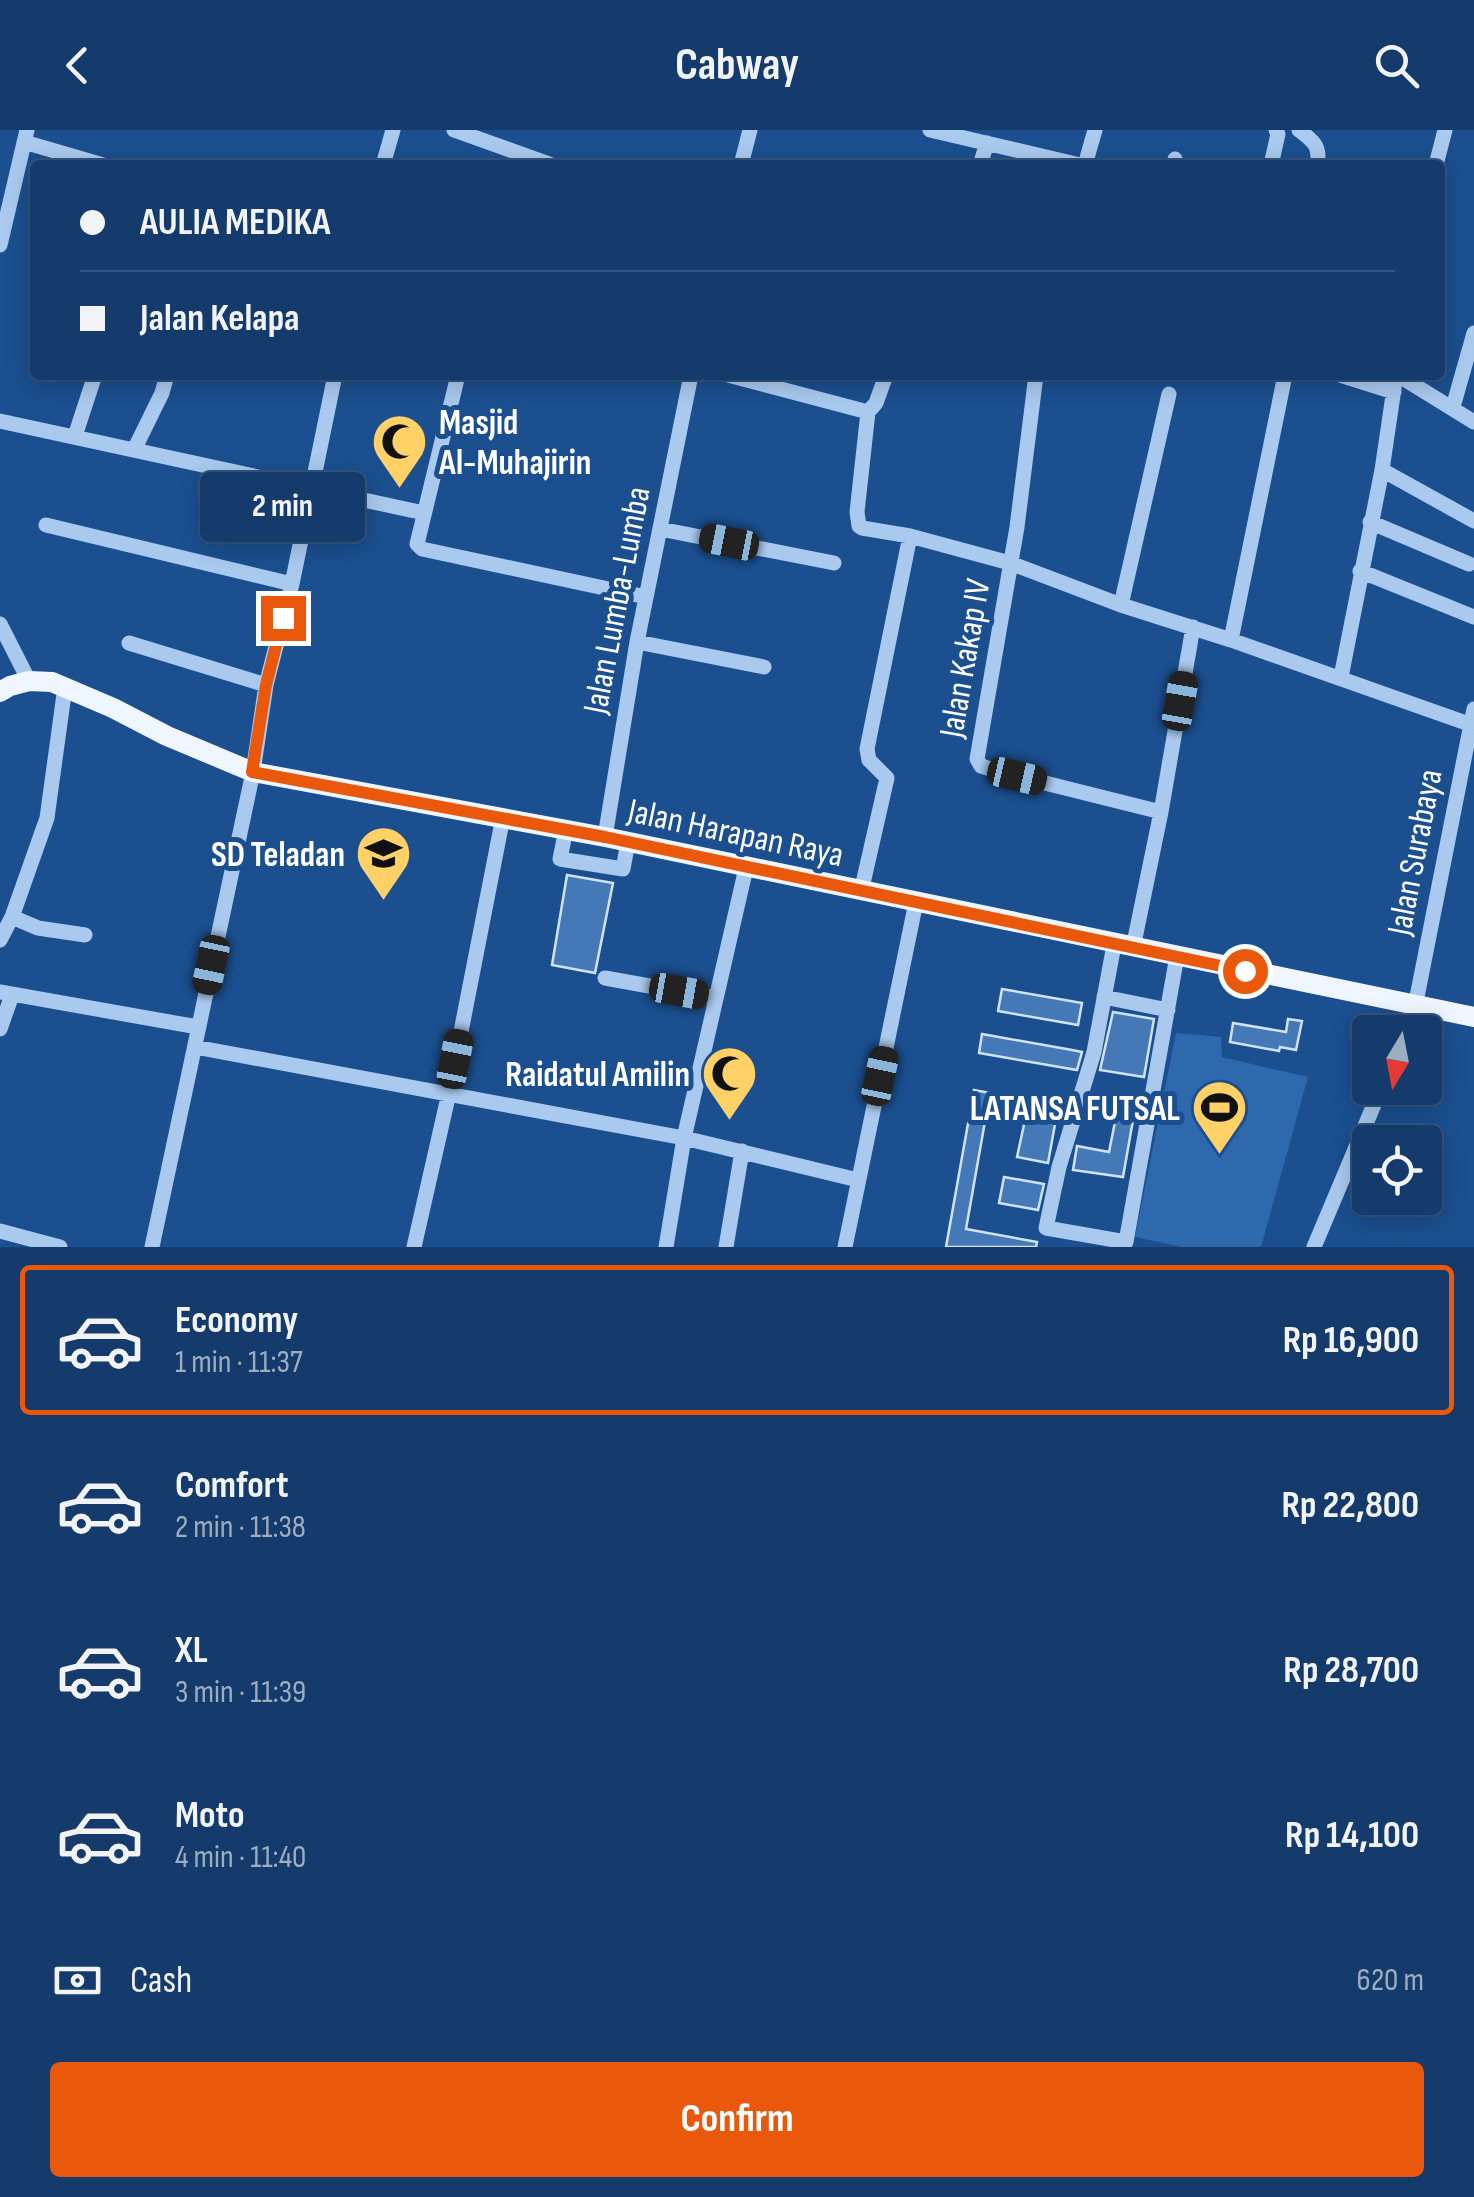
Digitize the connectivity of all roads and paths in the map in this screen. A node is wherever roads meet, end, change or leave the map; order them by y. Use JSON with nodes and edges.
{"nodes":[{"id":1,"x":393,"y":130,"type":"edge"},
{"id":2,"x":454,"y":130,"type":"edge"},
{"id":3,"x":750,"y":130,"type":"edge"},
{"id":4,"x":930,"y":130,"type":"edge"},
{"id":5,"x":1095,"y":130,"type":"edge"},
{"id":6,"x":1276,"y":130,"type":"edge"},
{"id":7,"x":1299,"y":130,"type":"edge"},
{"id":8,"x":1445,"y":130,"type":"edge"},
{"id":9,"x":483,"y":134,"type":"edge"},
{"id":10,"x":26,"y":136,"type":"edge"},
{"id":11,"x":987,"y":143,"type":"junction"},
{"id":12,"x":90,"y":160,"type":"edge"},
{"id":13,"x":385,"y":160,"type":"edge"},
{"id":14,"x":525,"y":160,"type":"edge"},
{"id":15,"x":748,"y":160,"type":"edge"},
{"id":16,"x":982,"y":160,"type":"edge"},
{"id":17,"x":1061,"y":160,"type":"edge"},
{"id":18,"x":1085,"y":160,"type":"edge"},
{"id":19,"x":1272,"y":160,"type":"edge"},
{"id":20,"x":1318,"y":160,"type":"edge"},
{"id":21,"x":1437,"y":160,"type":"edge"},
{"id":22,"x":0,"y":245,"type":"edge"},
{"id":23,"x":1474,"y":333,"type":"edge"},
{"id":24,"x":93,"y":380,"type":"edge"},
{"id":25,"x":166,"y":380,"type":"edge"},
{"id":26,"x":334,"y":380,"type":"edge"},
{"id":27,"x":457,"y":380,"type":"edge"},
{"id":28,"x":690,"y":380,"type":"edge"},
{"id":29,"x":764,"y":380,"type":"edge"},
{"id":30,"x":884,"y":380,"type":"edge"},
{"id":31,"x":1035,"y":380,"type":"edge"},
{"id":32,"x":1284,"y":380,"type":"edge"},
{"id":33,"x":1396,"y":381,"type":"edge"},
{"id":34,"x":1170,"y":394,"type":"dead end"},
{"id":35,"x":1453,"y":407,"type":"junction"},
{"id":36,"x":868,"y":412,"type":"junction"},
{"id":37,"x":0,"y":420,"type":"edge"},
{"id":38,"x":1474,"y":422,"type":"edge"},
{"id":39,"x":75,"y":436,"type":"junction"},
{"id":40,"x":135,"y":448,"type":"junction"},
{"id":41,"x":1382,"y":470,"type":"junction"},
{"id":42,"x":312,"y":488,"type":"junction"},
{"id":43,"x":424,"y":513,"type":"junction"},
{"id":44,"x":1474,"y":521,"type":"edge"},
{"id":45,"x":1370,"y":522,"type":"junction"},
{"id":46,"x":46,"y":525,"type":"dead end"},
{"id":47,"x":660,"y":528,"type":"junction"},
{"id":48,"x":910,"y":536,"type":"junction"},
{"id":49,"x":834,"y":562,"type":"dead end"},
{"id":50,"x":1010,"y":563,"type":"junction"},
{"id":51,"x":1469,"y":564,"type":"dead end"},
{"id":52,"x":1360,"y":571,"type":"junction"},
{"id":53,"x":292,"y":584,"type":"junction"},
{"id":54,"x":646,"y":597,"type":"junction"},
{"id":55,"x":1121,"y":606,"type":"junction"},
{"id":56,"x":1474,"y":617,"type":"edge"},
{"id":57,"x":0,"y":624,"type":"edge"},
{"id":58,"x":1193,"y":627,"type":"junction"},
{"id":59,"x":1231,"y":640,"type":"junction"},
{"id":60,"x":636,"y":642,"type":"junction"},
{"id":61,"x":129,"y":644,"type":"dead end"},
{"id":62,"x":764,"y":666,"type":"dead end"},
{"id":63,"x":1342,"y":678,"type":"junction"},
{"id":64,"x":29,"y":681,"type":"junction"},
{"id":65,"x":266,"y":685,"type":"junction"},
{"id":66,"x":65,"y":686,"type":"junction"},
{"id":67,"x":0,"y":692,"type":"edge"},
{"id":68,"x":1472,"y":716,"type":"edge"},
{"id":69,"x":252,"y":772,"type":"junction"},
{"id":70,"x":1161,"y":812,"type":"junction"},
{"id":71,"x":503,"y":817,"type":"junction"},
{"id":72,"x":566,"y":829,"type":"junction"},
{"id":73,"x":605,"y":837,"type":"junction"},
{"id":74,"x":628,"y":842,"type":"junction"},
{"id":75,"x":746,"y":868,"type":"junction"},
{"id":76,"x":862,"y":892,"type":"junction"},
{"id":77,"x":916,"y":902,"type":"junction"},
{"id":78,"x":12,"y":917,"type":"junction"},
{"id":79,"x":85,"y":935,"type":"dead end"},
{"id":80,"x":0,"y":940,"type":"edge"},
{"id":81,"x":1123,"y":946,"type":"junction"},
{"id":82,"x":1177,"y":956,"type":"junction"},
{"id":83,"x":605,"y":978,"type":"dead end"},
{"id":84,"x":6,"y":994,"type":"edge"},
{"id":85,"x":1104,"y":997,"type":"junction"},
{"id":86,"x":716,"y":998,"type":"junction"},
{"id":87,"x":1415,"y":1008,"type":"junction"},
{"id":88,"x":1168,"y":1010,"type":"junction"},
{"id":89,"x":1412,"y":1015,"type":"edge"},
{"id":90,"x":1474,"y":1017,"type":"edge"},
{"id":91,"x":198,"y":1028,"type":"junction"},
{"id":92,"x":0,"y":1029,"type":"edge"},
{"id":93,"x":195,"y":1048,"type":"junction"},
{"id":94,"x":448,"y":1094,"type":"junction"},
{"id":95,"x":1375,"y":1105,"type":"edge"},
{"id":96,"x":684,"y":1138,"type":"junction"},
{"id":97,"x":742,"y":1152,"type":"junction"},
{"id":98,"x":858,"y":1180,"type":"junction"},
{"id":99,"x":0,"y":1231,"type":"edge"},
{"id":100,"x":60,"y":1247,"type":"edge"},
{"id":101,"x":152,"y":1247,"type":"edge"},
{"id":102,"x":414,"y":1247,"type":"edge"},
{"id":103,"x":666,"y":1247,"type":"edge"},
{"id":104,"x":726,"y":1247,"type":"edge"},
{"id":105,"x":845,"y":1247,"type":"edge"},
{"id":106,"x":1314,"y":1247,"type":"edge"}],
"edges":[{"from":1,"to":13,"type":"street"},
{"from":2,"to":9,"type":"street"},
{"from":3,"to":15,"type":"street"},
{"from":4,"to":11,"type":"street"},
{"from":5,"to":18,"type":"street"},
{"from":6,"to":19,"type":"street"},
{"from":7,"to":20,"type":"street"},
{"from":8,"to":21,"type":"street"},
{"from":9,"to":14,"type":"street"},
{"from":10,"to":12,"type":"street"},
{"from":10,"to":22,"type":"street"},
{"from":11,"to":16,"type":"street"},
{"from":11,"to":17,"type":"street"},
{"from":23,"to":35,"type":"street"},
{"from":24,"to":39,"type":"street"},
{"from":25,"to":40,"type":"street"},
{"from":26,"to":42,"type":"street"},
{"from":27,"to":43,"type":"street"},
{"from":28,"to":47,"type":"street","name":"Jalan Lumba-Lumba"},
{"from":29,"to":36,"type":"street"},
{"from":30,"to":36,"type":"street"},
{"from":31,"to":50,"type":"street","name":"Jalan Kakap IV"},
{"from":32,"to":59,"type":"street"},
{"from":33,"to":35,"type":"street"},
{"from":33,"to":41,"type":"street"},
{"from":34,"to":55,"type":"street"},
{"from":35,"to":38,"type":"street"},
{"from":36,"to":48,"type":"street"},
{"from":37,"to":39,"type":"street"},
{"from":39,"to":40,"type":"street"},
{"from":40,"to":42,"type":"street"},
{"from":41,"to":44,"type":"street"},
{"from":41,"to":45,"type":"street"},
{"from":42,"to":43,"type":"street"},
{"from":42,"to":53,"type":"street"},
{"from":43,"to":54,"type":"street"},
{"from":45,"to":51,"type":"street"},
{"from":45,"to":52,"type":"street"},
{"from":46,"to":53,"type":"street"},
{"from":47,"to":49,"type":"street"},
{"from":47,"to":54,"type":"street","name":"Jalan Lumba-Lumba"},
{"from":48,"to":50,"type":"street"},
{"from":48,"to":76,"type":"street"},
{"from":50,"to":55,"type":"street"},
{"from":50,"to":70,"type":"street","name":"Jalan Kakap IV"},
{"from":52,"to":56,"type":"street"},
{"from":52,"to":63,"type":"street"},
{"from":53,"to":65,"type":"street"},
{"from":54,"to":60,"type":"street","name":"Jalan Lumba-Lumba"},
{"from":55,"to":58,"type":"street"},
{"from":57,"to":64,"type":"street"},
{"from":58,"to":59,"type":"street"},
{"from":58,"to":70,"type":"street"},
{"from":59,"to":63,"type":"street"},
{"from":60,"to":62,"type":"street"},
{"from":60,"to":73,"type":"street","name":"Jalan Lumba-Lumba"},
{"from":61,"to":65,"type":"street"},
{"from":63,"to":68,"type":"street"},
{"from":64,"to":66,"type":"main road","name":"Jalan Harapan Raya"},
{"from":64,"to":67,"type":"main road","name":"Jalan Harapan Raya"},
{"from":65,"to":69,"type":"street"},
{"from":66,"to":69,"type":"main road","name":"Jalan Harapan Raya"},
{"from":66,"to":78,"type":"street"},
{"from":68,"to":87,"type":"street","name":"Jalan Surabaya"},
{"from":69,"to":71,"type":"main road","name":"Jalan Harapan Raya"},
{"from":69,"to":91,"type":"street"},
{"from":70,"to":81,"type":"street"},
{"from":71,"to":72,"type":"main road","name":"Jalan Harapan Raya"},
{"from":71,"to":94,"type":"street"},
{"from":72,"to":73,"type":"main road","name":"Jalan Harapan Raya"},
{"from":72,"to":74,"type":"street"},
{"from":73,"to":74,"type":"main road","name":"Jalan Harapan Raya"},
{"from":74,"to":75,"type":"main road","name":"Jalan Harapan Raya"},
{"from":75,"to":76,"type":"main road","name":"Jalan Harapan Raya"},
{"from":75,"to":86,"type":"street"},
{"from":76,"to":77,"type":"main road","name":"Jalan Harapan Raya"},
{"from":77,"to":81,"type":"main road","name":"Jalan Harapan Raya"},
{"from":77,"to":98,"type":"street"},
{"from":78,"to":79,"type":"street"},
{"from":78,"to":80,"type":"street"},
{"from":81,"to":82,"type":"main road","name":"Jalan Harapan Raya"},
{"from":81,"to":85,"type":"street"},
{"from":82,"to":87,"type":"main road","name":"Jalan Harapan Raya"},
{"from":82,"to":88,"type":"street"},
{"from":83,"to":86,"type":"street"},
{"from":84,"to":91,"type":"street"},
{"from":84,"to":92,"type":"street"},
{"from":85,"to":88,"type":"street"},
{"from":85,"to":88,"type":"street"},
{"from":86,"to":96,"type":"street"},
{"from":87,"to":89,"type":"street","name":"Jalan Surabaya"},
{"from":87,"to":90,"type":"main road","name":"Jalan Harapan Raya"},
{"from":91,"to":93,"type":"street"},
{"from":93,"to":94,"type":"street"},
{"from":93,"to":101,"type":"street"},
{"from":94,"to":96,"type":"street"},
{"from":94,"to":102,"type":"street"},
{"from":95,"to":106,"type":"street"},
{"from":96,"to":97,"type":"street"},
{"from":96,"to":103,"type":"street"},
{"from":97,"to":98,"type":"street"},
{"from":97,"to":104,"type":"street"},
{"from":98,"to":105,"type":"street"},
{"from":99,"to":100,"type":"street"}]}
